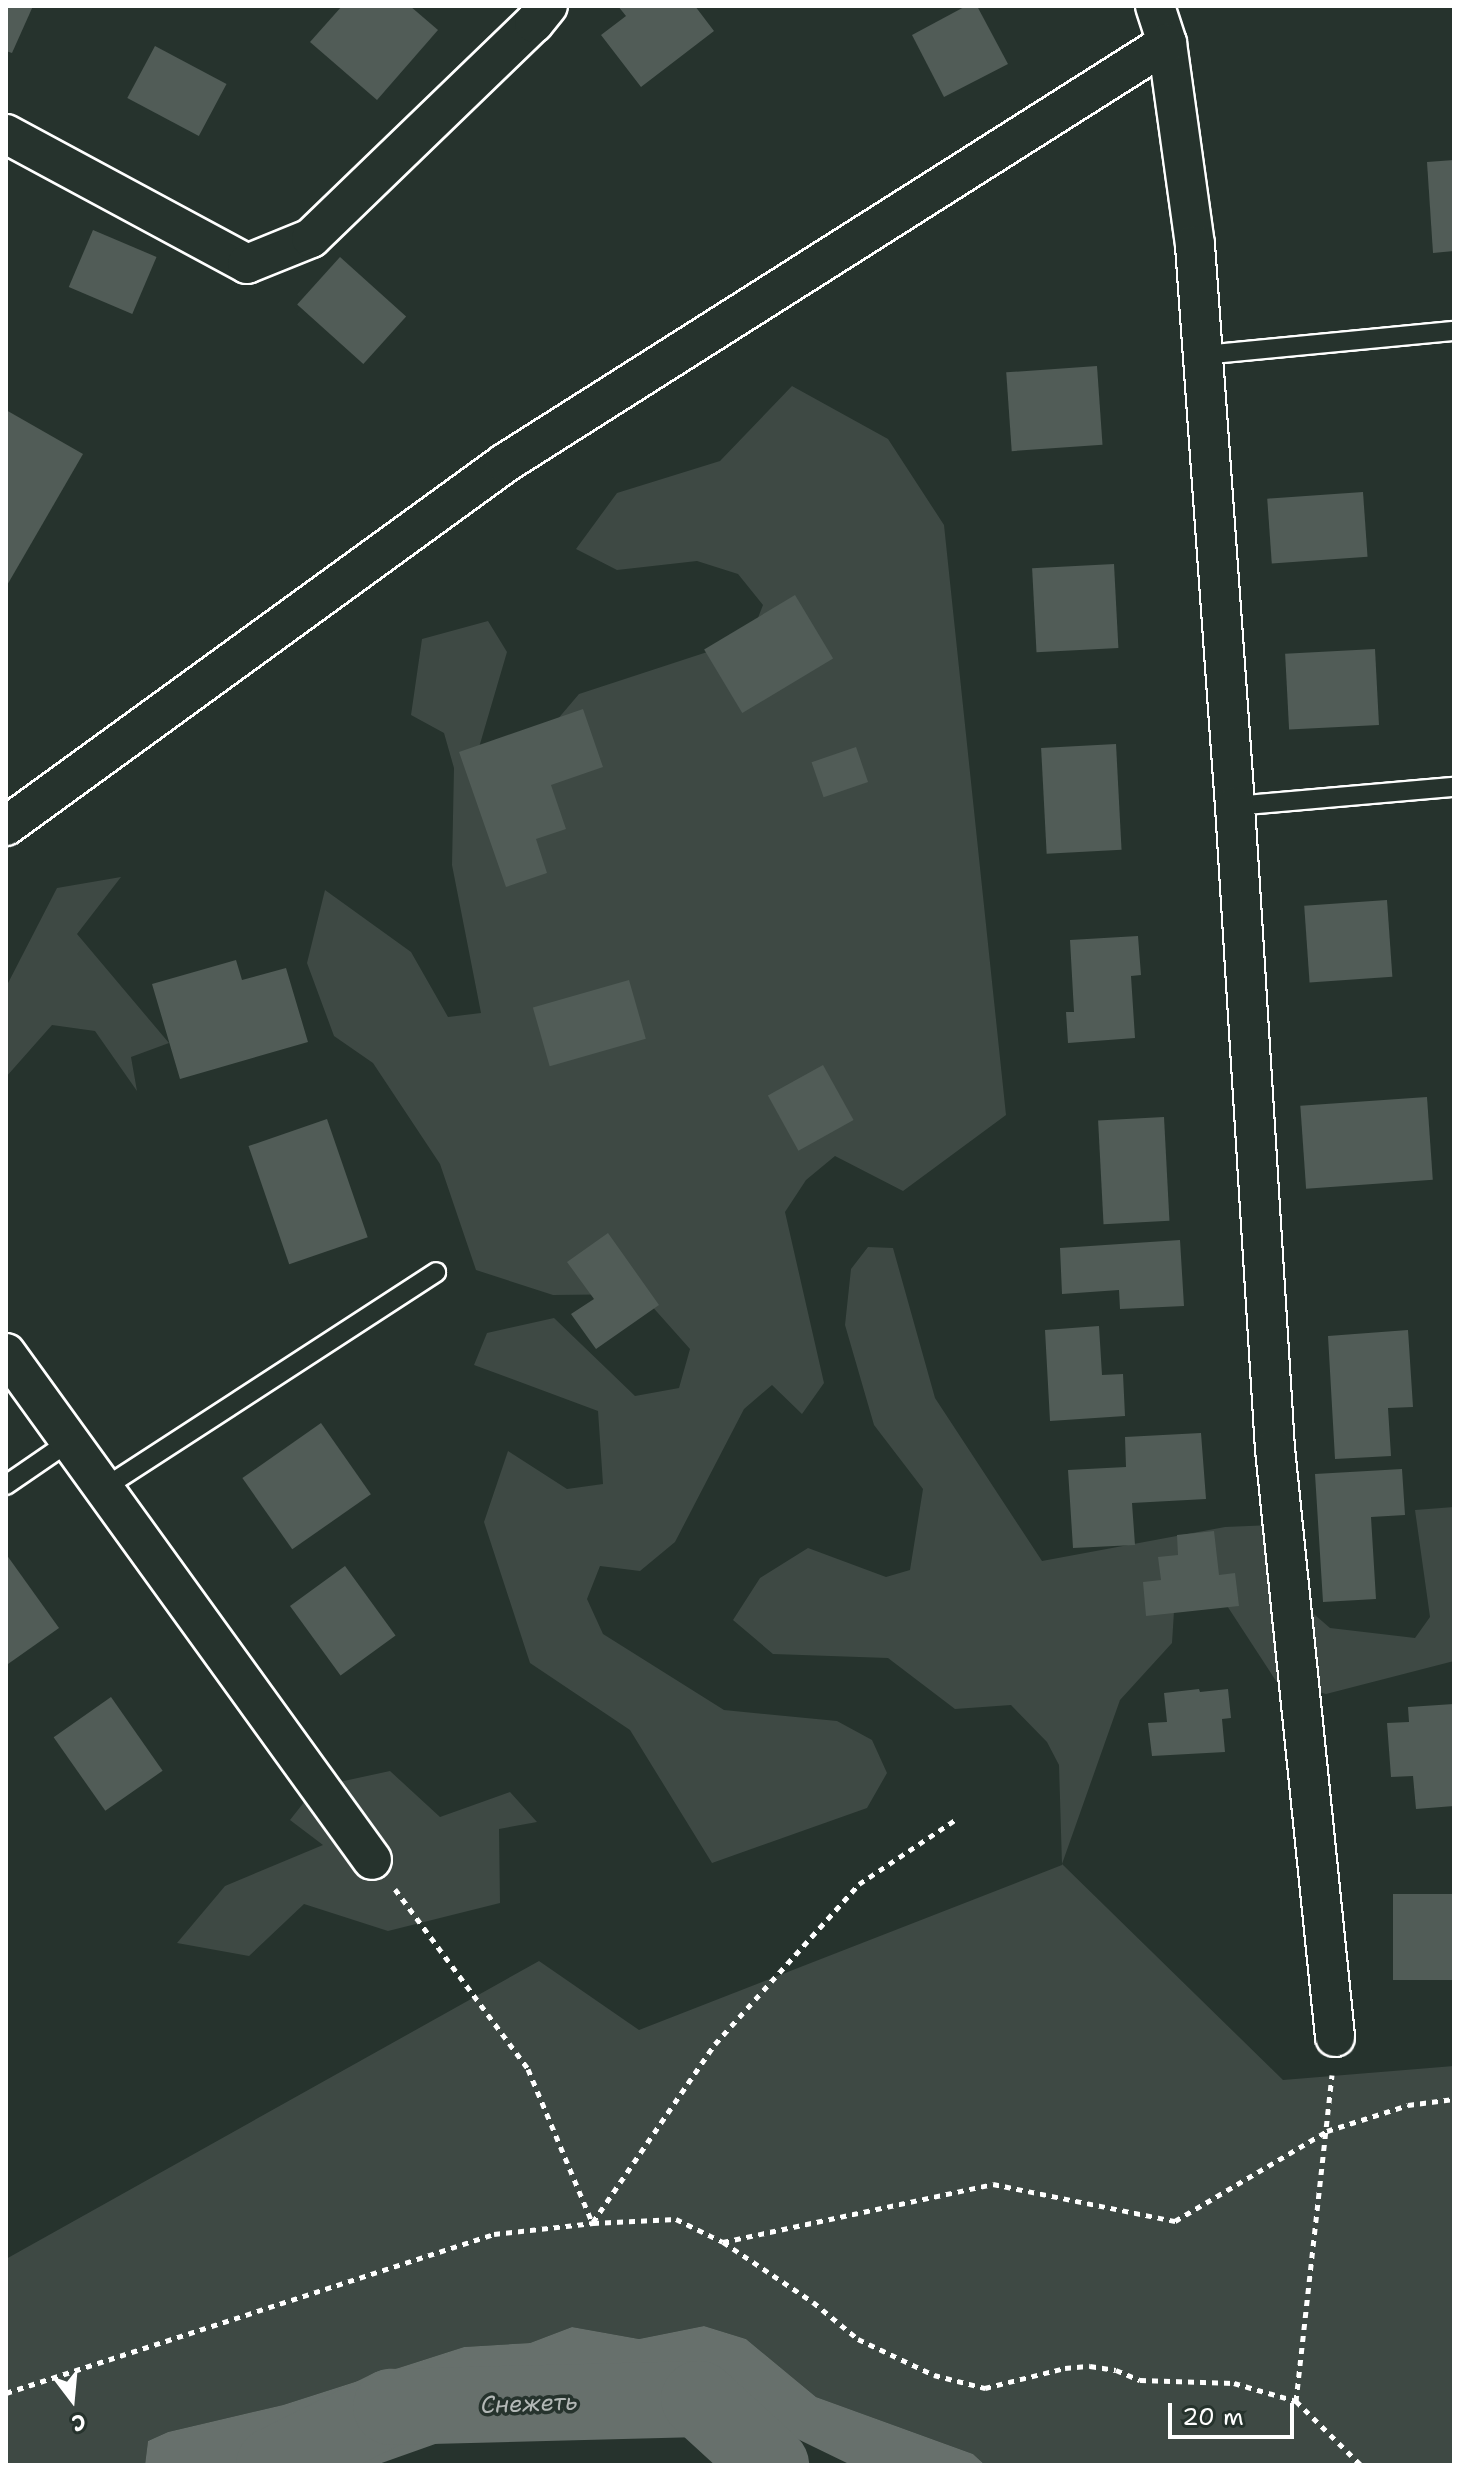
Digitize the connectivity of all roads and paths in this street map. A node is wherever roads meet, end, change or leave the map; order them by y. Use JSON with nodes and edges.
{"nodes":[{"id":1,"x":548,"y":6,"type":"edge"},
{"id":2,"x":1155,"y":6,"type":"edge"},
{"id":3,"x":1167,"y":43,"type":"junction"},
{"id":4,"x":6,"y":134,"type":"edge"},
{"id":5,"x":1454,"y":331,"type":"edge"},
{"id":6,"x":1203,"y":355,"type":"junction"},
{"id":7,"x":1454,"y":787,"type":"edge"},
{"id":8,"x":1235,"y":806,"type":"junction"},
{"id":9,"x":6,"y":826,"type":"edge"},
{"id":10,"x":436,"y":1272,"type":"dead end"},
{"id":11,"x":6,"y":1353,"type":"edge"},
{"id":12,"x":70,"y":1441,"type":"junction"},
{"id":13,"x":6,"y":1485,"type":"edge"},
{"id":14,"x":104,"y":1488,"type":"junction"},
{"id":15,"x":958,"y":1818,"type":"dead end"},
{"id":16,"x":372,"y":1860,"type":"joint"},
{"id":17,"x":1335,"y":2037,"type":"joint"},
{"id":18,"x":1454,"y":2099,"type":"edge"},
{"id":19,"x":1327,"y":2131,"type":"junction"},
{"id":20,"x":593,"y":2223,"type":"junction"},
{"id":21,"x":723,"y":2242,"type":"junction"},
{"id":22,"x":6,"y":2393,"type":"edge"},
{"id":23,"x":1296,"y":2401,"type":"junction"},
{"id":24,"x":1361,"y":2465,"type":"edge"}],
"edges":[{"from":1,"to":4,"type":"street"},
{"from":2,"to":3,"type":"street"},
{"from":3,"to":6,"type":"street"},
{"from":3,"to":9,"type":"street"},
{"from":5,"to":6,"type":"lane"},
{"from":6,"to":8,"type":"street"},
{"from":7,"to":8,"type":"lane"},
{"from":8,"to":17,"type":"street"},
{"from":10,"to":14,"type":"lane"},
{"from":11,"to":12,"type":"street"},
{"from":12,"to":13,"type":"lane"},
{"from":12,"to":14,"type":"street"},
{"from":14,"to":16,"type":"street"},
{"from":15,"to":20,"type":"path"},
{"from":16,"to":20,"type":"path"},
{"from":17,"to":19,"type":"path"},
{"from":18,"to":19,"type":"path"},
{"from":19,"to":21,"type":"path"},
{"from":19,"to":23,"type":"path"},
{"from":20,"to":21,"type":"path"},
{"from":20,"to":22,"type":"path"},
{"from":21,"to":23,"type":"path"},
{"from":23,"to":24,"type":"path"}]}
